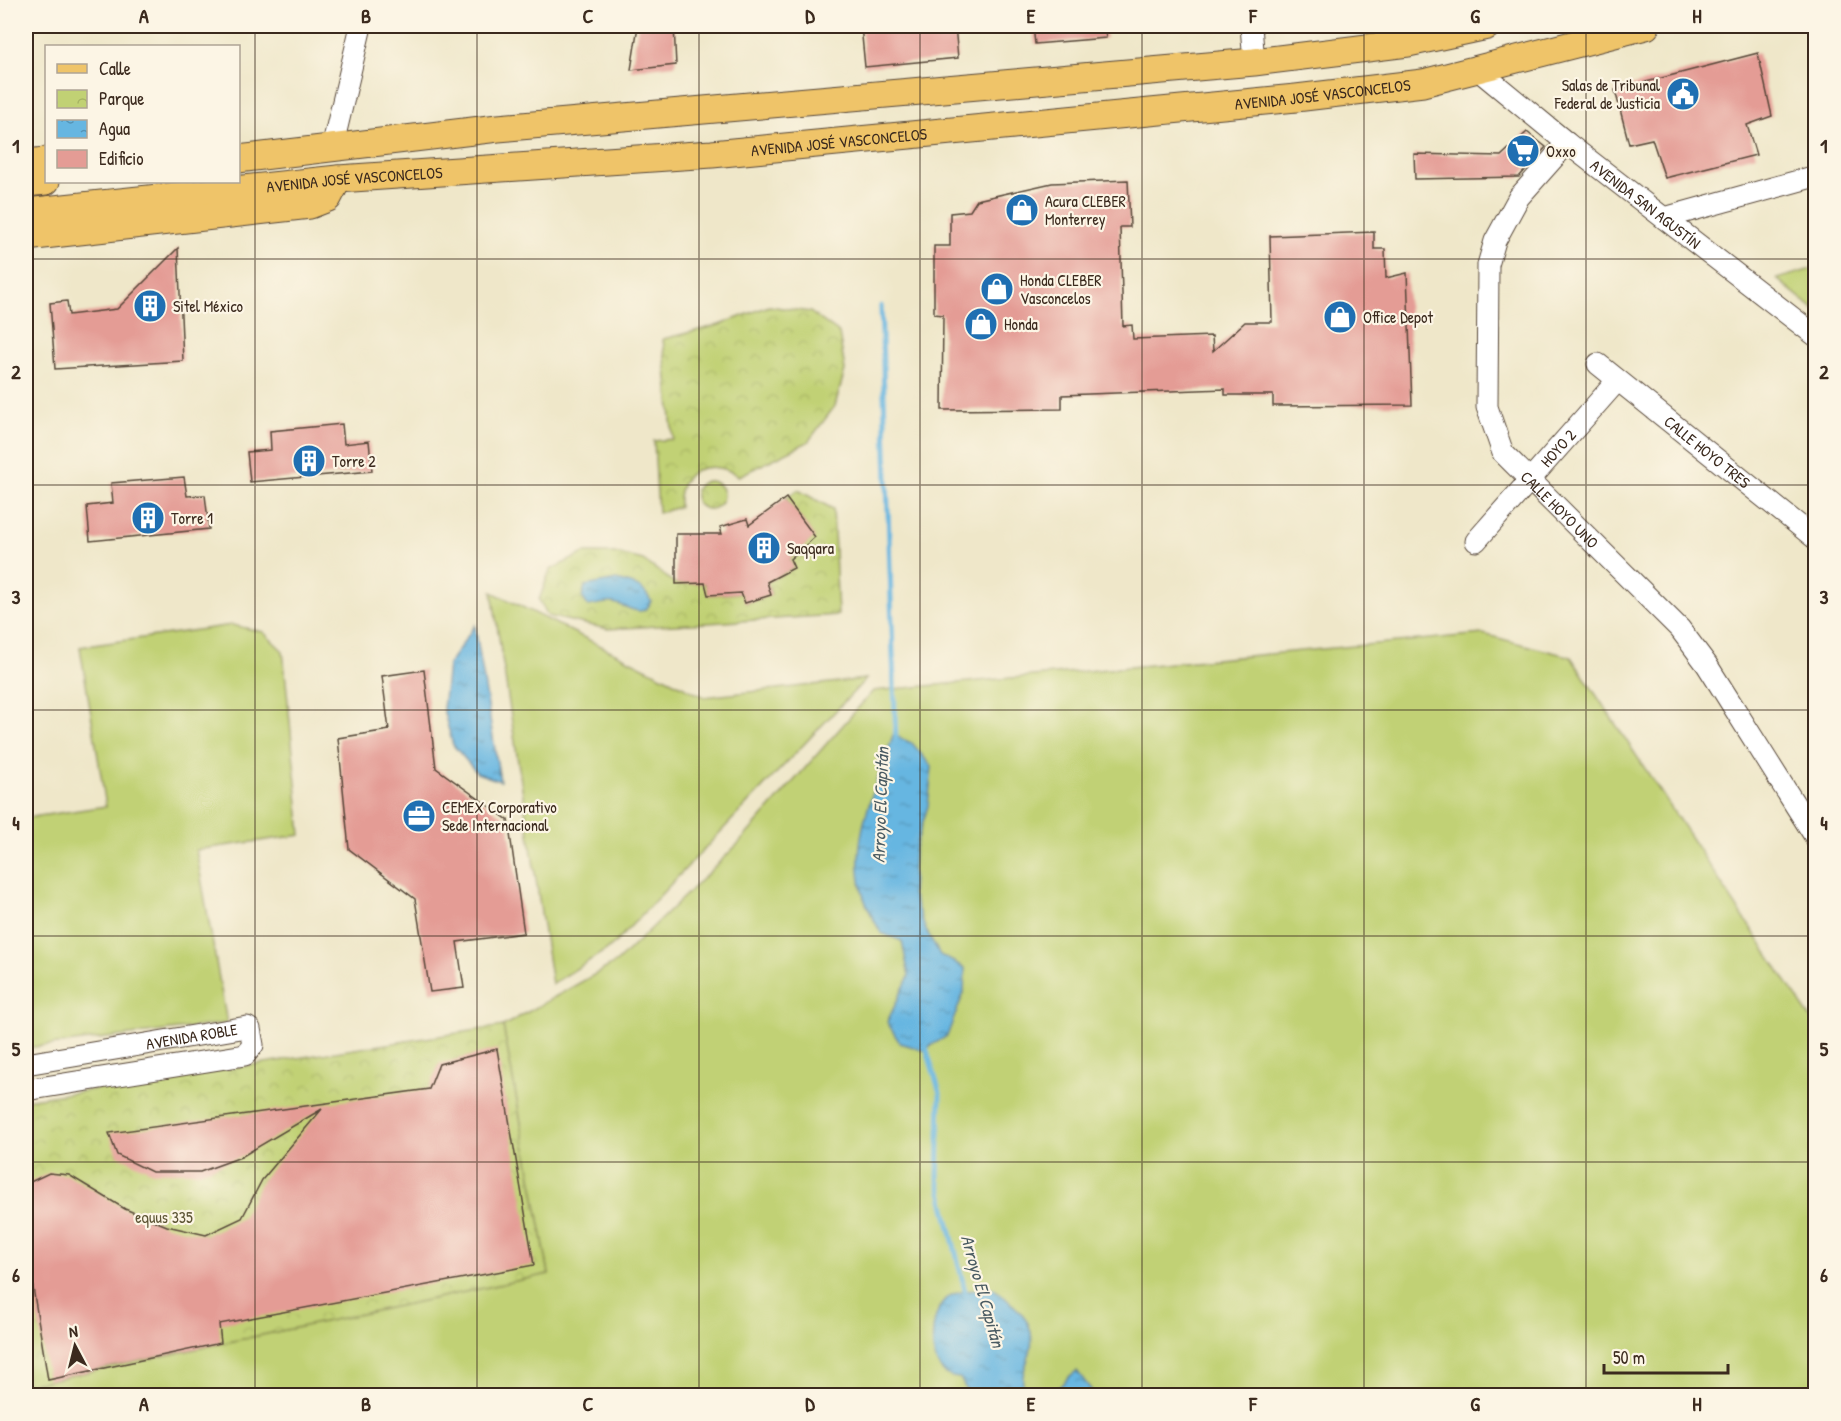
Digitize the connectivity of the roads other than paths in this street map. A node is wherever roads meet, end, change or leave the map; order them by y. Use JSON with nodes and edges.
{"nodes":[{"id":1,"x":361,"y":26,"type":"edge"},
{"id":2,"x":1251,"y":26,"type":"edge"},
{"id":3,"x":1487,"y":26,"type":"edge"},
{"id":4,"x":1646,"y":26,"type":"edge"},
{"id":5,"x":1456,"y":29,"type":"edge"},
{"id":6,"x":1413,"y":34,"type":"edge"},
{"id":7,"x":1254,"y":62,"type":"junction"},
{"id":8,"x":1477,"y":69,"type":"junction"},
{"id":9,"x":240,"y":142,"type":"edge"},
{"id":10,"x":1567,"y":143,"type":"junction"},
{"id":11,"x":332,"y":148,"type":"junction"},
{"id":12,"x":240,"y":159,"type":"edge"},
{"id":13,"x":45,"y":161,"type":"edge"},
{"id":14,"x":26,"y":163,"type":"edge"},
{"id":15,"x":1815,"y":176,"type":"edge"},
{"id":16,"x":338,"y":179,"type":"junction"},
{"id":17,"x":45,"y":181,"type":"edge"},
{"id":18,"x":26,"y":183,"type":"edge"},
{"id":19,"x":26,"y":212,"type":"edge"},
{"id":20,"x":1664,"y":218,"type":"junction"},
{"id":21,"x":26,"y":237,"type":"edge"},
{"id":22,"x":1815,"y":336,"type":"edge"},
{"id":23,"x":1598,"y":364,"type":"dead end"},
{"id":24,"x":1617,"y":381,"type":"junction"},
{"id":25,"x":1529,"y":479,"type":"junction"},
{"id":26,"x":1815,"y":539,"type":"edge"},
{"id":27,"x":1476,"y":541,"type":"dead end"},
{"id":28,"x":1815,"y":838,"type":"edge"},
{"id":29,"x":127,"y":1047,"type":"junction"},
{"id":30,"x":26,"y":1064,"type":"edge"},
{"id":31,"x":132,"y":1073,"type":"junction"},
{"id":32,"x":26,"y":1090,"type":"edge"}],
"edges":[{"from":1,"to":11,"type":"street"},
{"from":2,"to":7,"type":"street"},
{"from":3,"to":5,"type":"main road","name":"AVENIDA JOSÉ VASCONCELOS"},
{"from":4,"to":8,"type":"main road","name":"AVENIDA JOSÉ VASCONCELOS"},
{"from":5,"to":6,"type":"main road","name":"AVENIDA JOSÉ VASCONCELOS"},
{"from":6,"to":7,"type":"main road","name":"AVENIDA JOSÉ VASCONCELOS"},
{"from":7,"to":11,"type":"main road","name":"AVENIDA JOSÉ VASCONCELOS"},
{"from":8,"to":10,"type":"street","name":"AVENIDA SAN AGUSTÍN"},
{"from":8,"to":16,"type":"main road","name":"AVENIDA JOSÉ VASCONCELOS"},
{"from":9,"to":11,"type":"main road"},
{"from":10,"to":20,"type":"street","name":"AVENIDA SAN AGUSTÍN"},
{"from":10,"to":25,"type":"street","name":"CALLE HOYO UNO"},
{"from":11,"to":12,"type":"main road","name":"AVENIDA JOSÉ VASCONCELOS"},
{"from":13,"to":14,"type":"main road"},
{"from":15,"to":20,"type":"street"},
{"from":16,"to":19,"type":"main road","name":"AVENIDA JOSÉ VASCONCELOS"},
{"from":16,"to":21,"type":"main road"},
{"from":17,"to":18,"type":"main road"},
{"from":20,"to":22,"type":"street","name":"AVENIDA SAN AGUSTÍN"},
{"from":23,"to":24,"type":"street","name":"CALLE HOYO TRES"},
{"from":24,"to":25,"type":"street","name":"HOYO 2"},
{"from":24,"to":26,"type":"street","name":"CALLE HOYO TRES"},
{"from":25,"to":27,"type":"street","name":"HOYO 2"},
{"from":25,"to":28,"type":"street","name":"CALLE HOYO UNO"},
{"from":29,"to":30,"type":"street","name":"AVENIDA ROBLE"},
{"from":29,"to":31,"type":"street"},
{"from":29,"to":31,"type":"street","name":"AVENIDA ROBLE"},
{"from":31,"to":32,"type":"street","name":"AVENIDA ROBLE"}]}
